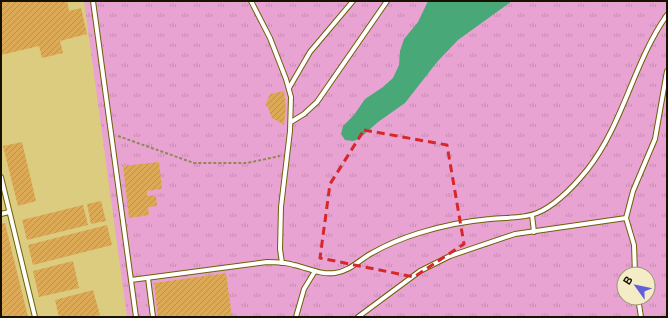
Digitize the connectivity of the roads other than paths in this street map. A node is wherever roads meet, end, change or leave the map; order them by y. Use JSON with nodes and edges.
{"nodes":[{"id":1,"x":93,"y":1,"type":"edge"},
{"id":2,"x":251,"y":1,"type":"edge"},
{"id":3,"x":353,"y":1,"type":"edge"},
{"id":4,"x":388,"y":1,"type":"edge"},
{"id":5,"x":667,"y":15,"type":"edge"},
{"id":6,"x":667,"y":70,"type":"edge"},
{"id":7,"x":289,"y":88,"type":"junction"},
{"id":8,"x":291,"y":122,"type":"junction"},
{"id":9,"x":1,"y":177,"type":"edge"},
{"id":10,"x":9,"y":212,"type":"junction"},
{"id":11,"x":1,"y":214,"type":"edge"},
{"id":12,"x":532,"y":215,"type":"junction"},
{"id":13,"x":626,"y":218,"type":"junction"},
{"id":14,"x":534,"y":232,"type":"junction"},
{"id":15,"x":282,"y":263,"type":"junction"},
{"id":16,"x":635,"y":266,"type":"edge"},
{"id":17,"x":315,"y":271,"type":"junction"},
{"id":18,"x":148,"y":278,"type":"junction"},
{"id":19,"x":131,"y":280,"type":"junction"},
{"id":20,"x":639,"y":306,"type":"edge"},
{"id":21,"x":35,"y":317,"type":"edge"},
{"id":22,"x":136,"y":317,"type":"edge"},
{"id":23,"x":153,"y":317,"type":"edge"},
{"id":24,"x":296,"y":317,"type":"edge"},
{"id":25,"x":358,"y":317,"type":"edge"},
{"id":26,"x":641,"y":317,"type":"edge"}],
"edges":[{"from":1,"to":19,"type":"lane"},
{"from":2,"to":7,"type":"lane"},
{"from":3,"to":7,"type":"lane"},
{"from":4,"to":8,"type":"lane"},
{"from":5,"to":12,"type":"lane"},
{"from":6,"to":13,"type":"lane"},
{"from":7,"to":8,"type":"lane"},
{"from":8,"to":15,"type":"lane"},
{"from":9,"to":10,"type":"lane"},
{"from":10,"to":11,"type":"lane"},
{"from":10,"to":21,"type":"lane"},
{"from":12,"to":14,"type":"lane"},
{"from":12,"to":17,"type":"lane"},
{"from":13,"to":14,"type":"lane"},
{"from":13,"to":16,"type":"lane"},
{"from":14,"to":25,"type":"lane"},
{"from":15,"to":17,"type":"lane"},
{"from":15,"to":18,"type":"lane"},
{"from":17,"to":24,"type":"lane"},
{"from":18,"to":19,"type":"lane"},
{"from":18,"to":23,"type":"lane"},
{"from":19,"to":22,"type":"lane"},
{"from":20,"to":26,"type":"lane"}]}
